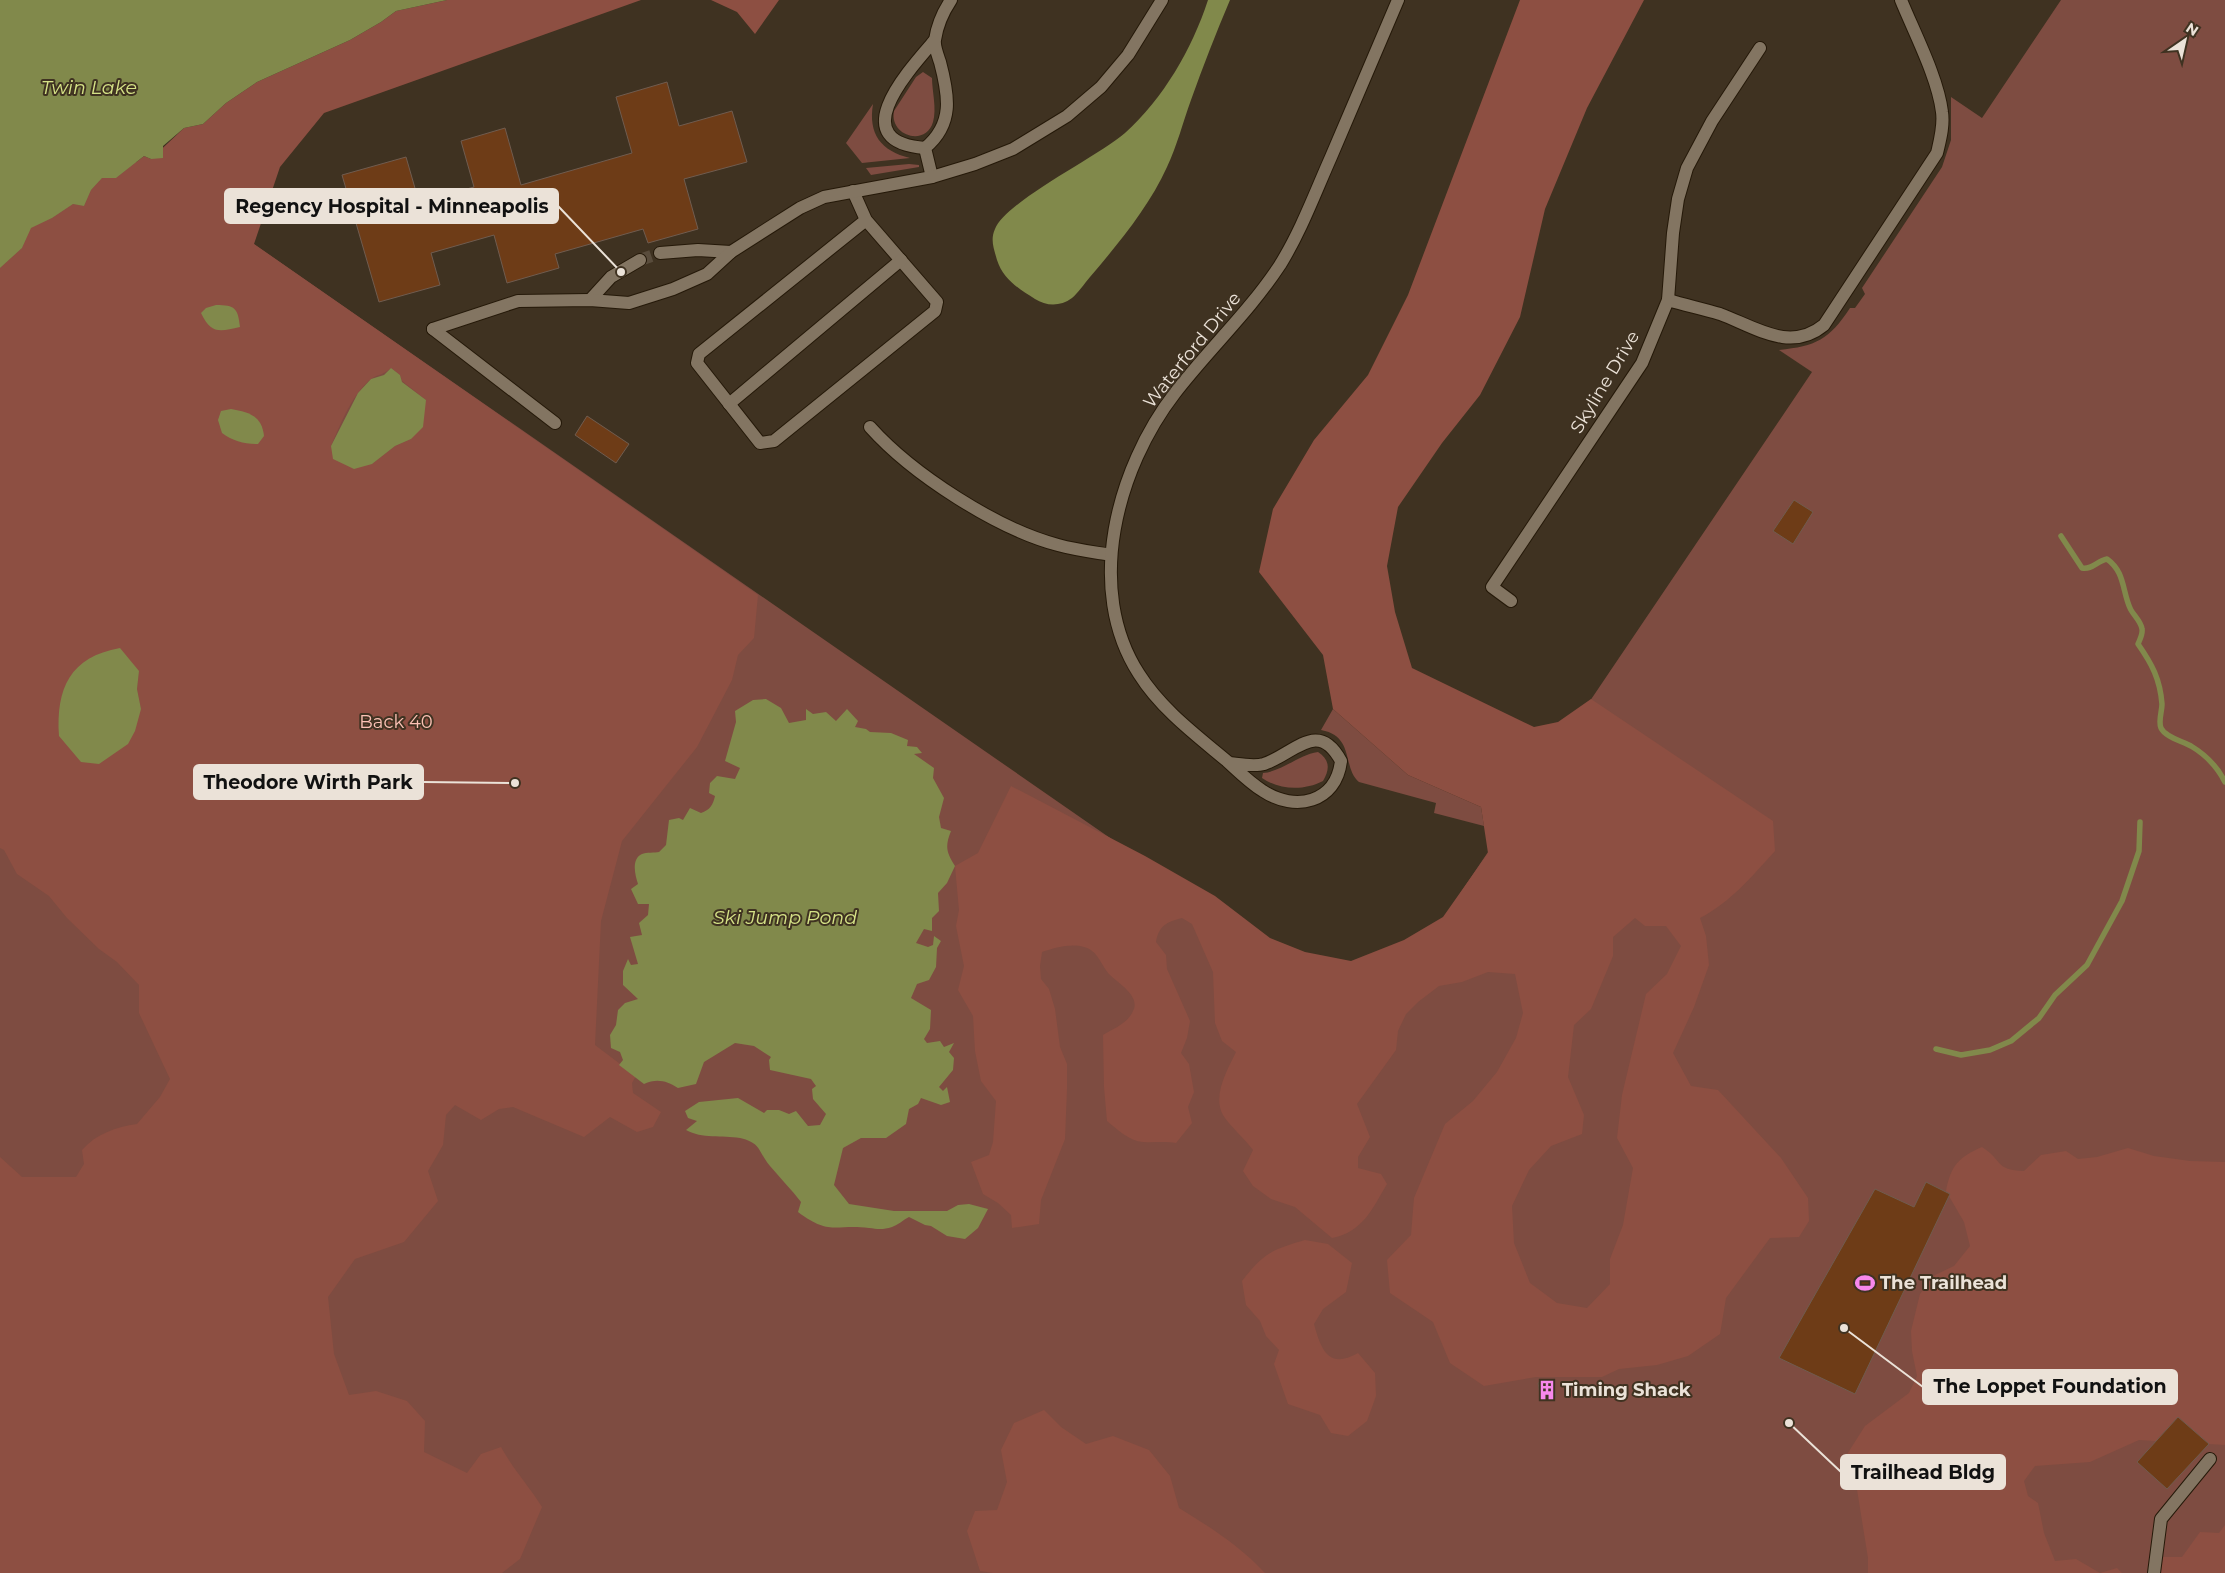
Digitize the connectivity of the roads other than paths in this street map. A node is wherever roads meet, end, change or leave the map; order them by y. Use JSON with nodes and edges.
{"nodes":[{"id":1,"x":950,"y":0,"type":"edge"},
{"id":2,"x":1162,"y":0,"type":"edge"},
{"id":3,"x":1398,"y":0,"type":"edge"},
{"id":4,"x":1901,"y":0,"type":"edge"},
{"id":5,"x":934,"y":41,"type":"junction"},
{"id":6,"x":1760,"y":48,"type":"dead end"},
{"id":7,"x":925,"y":148,"type":"junction"},
{"id":8,"x":932,"y":176,"type":"junction"},
{"id":9,"x":853,"y":191,"type":"junction"},
{"id":10,"x":866,"y":220,"type":"junction"},
{"id":11,"x":660,"y":252,"type":"tunnel mouth"},
{"id":12,"x":731,"y":252,"type":"junction"},
{"id":13,"x":640,"y":260,"type":"tunnel mouth"},
{"id":14,"x":901,"y":260,"type":"junction"},
{"id":15,"x":590,"y":300,"type":"junction"},
{"id":16,"x":1668,"y":300,"type":"junction"},
{"id":17,"x":729,"y":404,"type":"junction"},
{"id":18,"x":555,"y":423,"type":"dead end"},
{"id":19,"x":870,"y":427,"type":"dead end"},
{"id":20,"x":1111,"y":554,"type":"junction"},
{"id":21,"x":1511,"y":601,"type":"dead end"},
{"id":22,"x":1229,"y":763,"type":"junction"},
{"id":23,"x":2210,"y":1459,"type":"dead end"},
{"id":24,"x":2154,"y":1573,"type":"edge"}],
"edges":[{"from":1,"to":5,"type":"street"},
{"from":2,"to":8,"type":"street"},
{"from":3,"to":20,"type":"street","name":"Waterford Drive"},
{"from":4,"to":16,"type":"street"},
{"from":5,"to":7,"type":"street"},
{"from":5,"to":7,"type":"street"},
{"from":6,"to":16,"type":"street","name":"Skyline Drive"},
{"from":7,"to":8,"type":"street"},
{"from":8,"to":9,"type":"street"},
{"from":9,"to":10,"type":"street"},
{"from":9,"to":12,"type":"street"},
{"from":10,"to":14,"type":"street"},
{"from":10,"to":17,"type":"street"},
{"from":11,"to":12,"type":"street"},
{"from":12,"to":15,"type":"street"},
{"from":13,"to":15,"type":"street"},
{"from":14,"to":17,"type":"street"},
{"from":14,"to":17,"type":"street"},
{"from":15,"to":18,"type":"street"},
{"from":16,"to":21,"type":"street","name":"Skyline Drive"},
{"from":19,"to":20,"type":"street"},
{"from":20,"to":22,"type":"street","name":"Waterford Drive"},
{"from":22,"to":22,"type":"street","name":"Waterford Drive"},
{"from":23,"to":24,"type":"street"}]}
